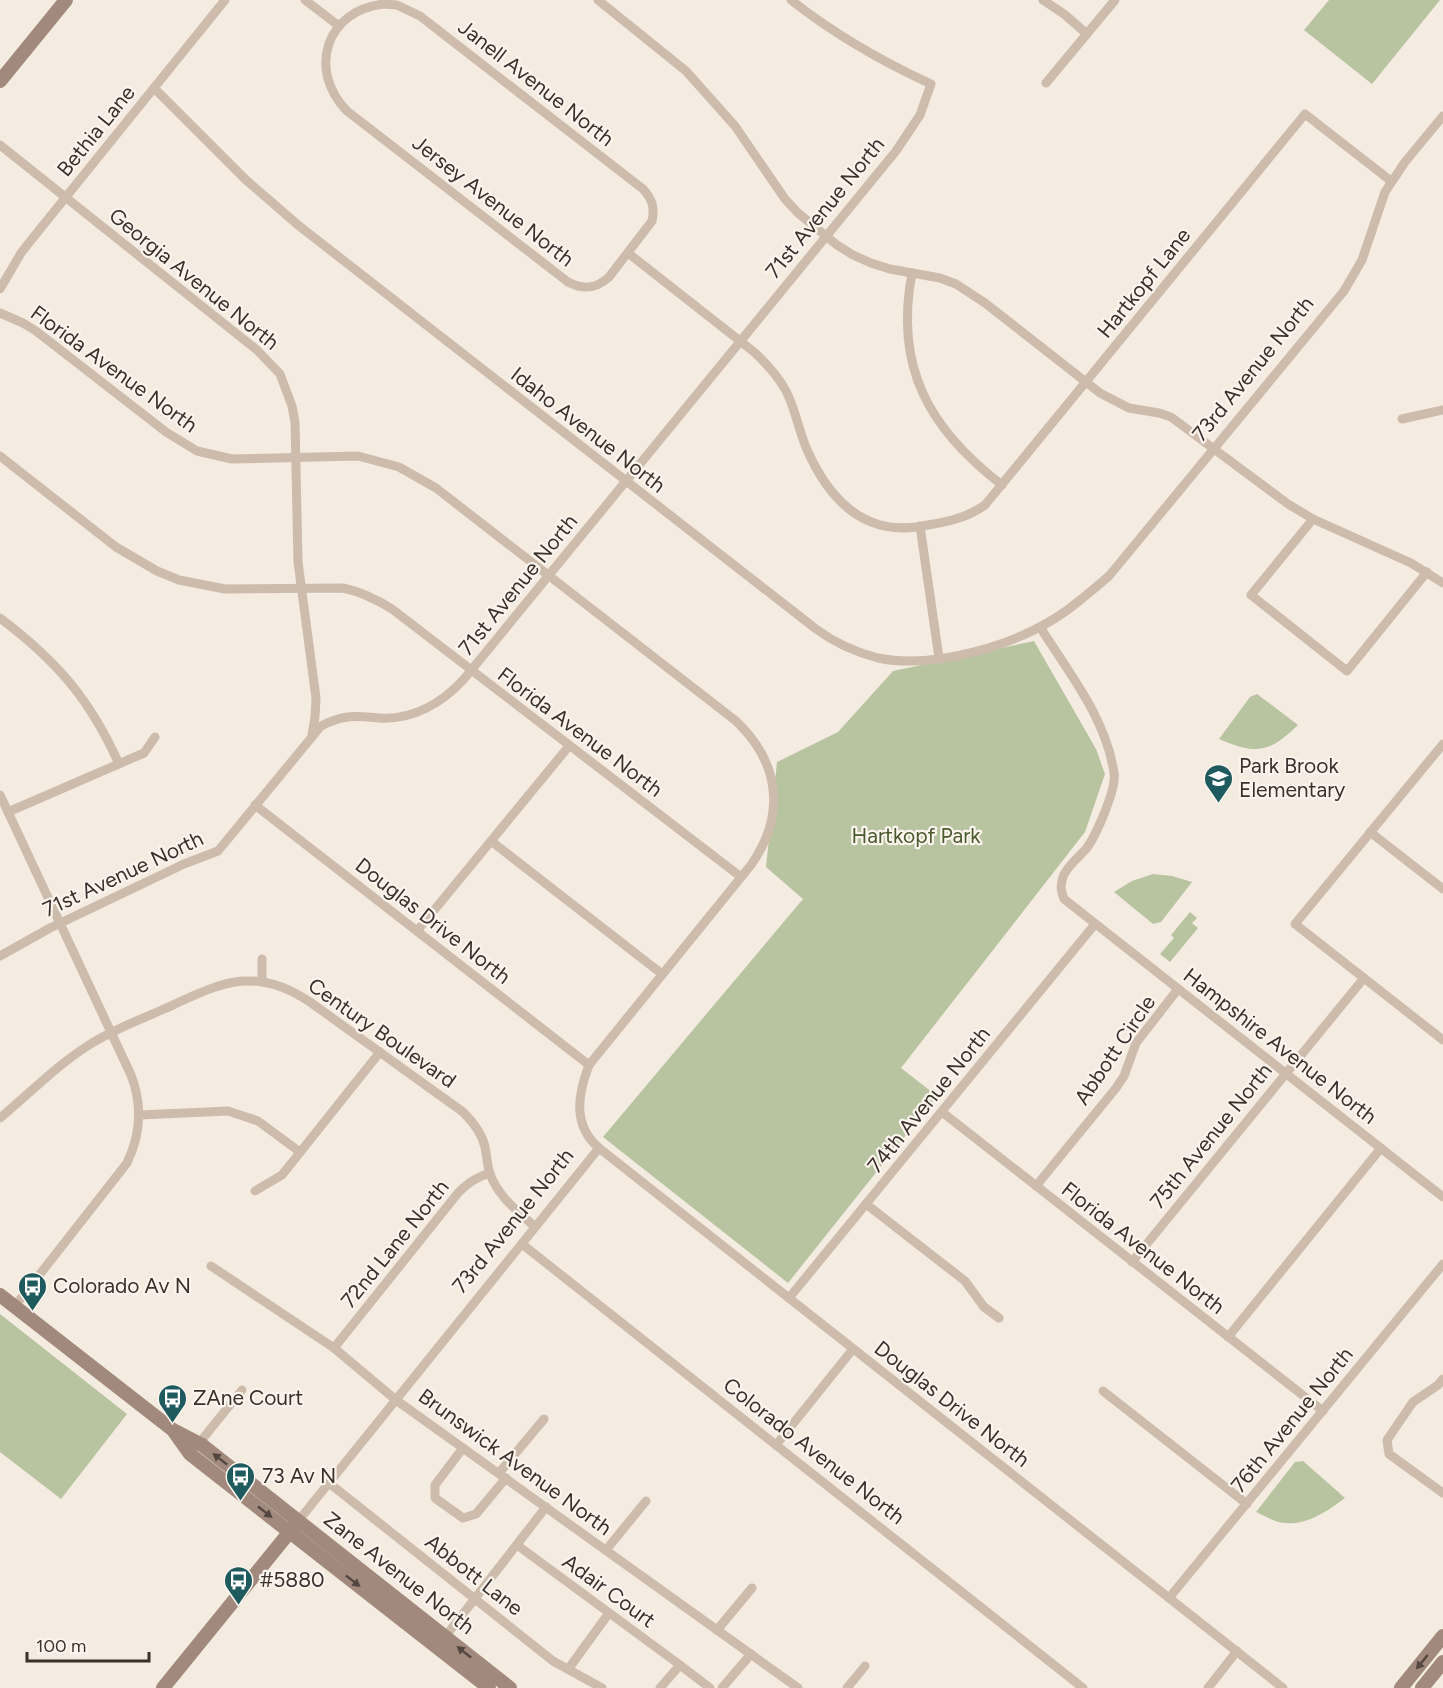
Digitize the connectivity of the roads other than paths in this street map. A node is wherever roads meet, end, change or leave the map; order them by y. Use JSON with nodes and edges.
{"nodes":[{"id":1,"x":66,"y":0,"type":"edge"},
{"id":2,"x":225,"y":0,"type":"edge"},
{"id":3,"x":305,"y":0,"type":"edge"},
{"id":4,"x":791,"y":0,"type":"edge"},
{"id":5,"x":1043,"y":0,"type":"edge"},
{"id":6,"x":1115,"y":0,"type":"edge"},
{"id":7,"x":601,"y":1,"type":"edge"},
{"id":8,"x":339,"y":26,"type":"junction"},
{"id":9,"x":1087,"y":34,"type":"junction"},
{"id":10,"x":0,"y":81,"type":"edge"},
{"id":11,"x":1046,"y":83,"type":"dead end"},
{"id":12,"x":153,"y":88,"type":"junction"},
{"id":13,"x":1443,"y":116,"type":"edge"},
{"id":14,"x":0,"y":145,"type":"edge"},
{"id":15,"x":1391,"y":181,"type":"junction"},
{"id":16,"x":65,"y":197,"type":"junction"},
{"id":17,"x":826,"y":236,"type":"junction"},
{"id":18,"x":628,"y":253,"type":"junction"},
{"id":19,"x":912,"y":273,"type":"junction"},
{"id":20,"x":0,"y":289,"type":"edge"},
{"id":21,"x":0,"y":313,"type":"edge"},
{"id":22,"x":740,"y":341,"type":"junction"},
{"id":23,"x":1086,"y":382,"type":"junction"},
{"id":24,"x":1443,"y":410,"type":"edge"},
{"id":25,"x":1402,"y":419,"type":"dead end"},
{"id":26,"x":1215,"y":448,"type":"junction"},
{"id":27,"x":0,"y":456,"type":"edge"},
{"id":28,"x":295,"y":456,"type":"junction"},
{"id":29,"x":625,"y":482,"type":"junction"},
{"id":30,"x":1002,"y":485,"type":"junction"},
{"id":31,"x":1313,"y":519,"type":"junction"},
{"id":32,"x":920,"y":526,"type":"junction"},
{"id":33,"x":1427,"y":572,"type":"junction"},
{"id":34,"x":549,"y":576,"type":"junction"},
{"id":35,"x":1443,"y":583,"type":"edge"},
{"id":36,"x":301,"y":588,"type":"junction"},
{"id":37,"x":0,"y":618,"type":"edge"},
{"id":38,"x":1053,"y":619,"type":"joint"},
{"id":39,"x":1040,"y":627,"type":"junction"},
{"id":40,"x":939,"y":658,"type":"junction"},
{"id":41,"x":471,"y":671,"type":"junction"},
{"id":42,"x":311,"y":736,"type":"junction"},
{"id":43,"x":154,"y":737,"type":"dead end"},
{"id":44,"x":1443,"y":744,"type":"edge"},
{"id":45,"x":569,"y":746,"type":"junction"},
{"id":46,"x":118,"y":764,"type":"junction"},
{"id":47,"x":0,"y":795,"type":"edge"},
{"id":48,"x":255,"y":805,"type":"junction"},
{"id":49,"x":9,"y":812,"type":"junction"},
{"id":50,"x":1370,"y":832,"type":"junction"},
{"id":51,"x":491,"y":841,"type":"junction"},
{"id":52,"x":741,"y":877,"type":"junction"},
{"id":53,"x":1443,"y":889,"type":"edge"},
{"id":54,"x":60,"y":924,"type":"junction"},
{"id":55,"x":1095,"y":924,"type":"junction"},
{"id":56,"x":417,"y":931,"type":"junction"},
{"id":57,"x":0,"y":956,"type":"edge"},
{"id":58,"x":262,"y":959,"type":"dead end"},
{"id":59,"x":662,"y":974,"type":"junction"},
{"id":60,"x":1364,"y":978,"type":"junction"},
{"id":61,"x":262,"y":982,"type":"junction"},
{"id":62,"x":1178,"y":989,"type":"junction"},
{"id":63,"x":111,"y":1033,"type":"junction"},
{"id":64,"x":1443,"y":1040,"type":"edge"},
{"id":65,"x":380,"y":1053,"type":"junction"},
{"id":66,"x":589,"y":1065,"type":"junction"},
{"id":67,"x":1286,"y":1073,"type":"junction"},
{"id":68,"x":942,"y":1112,"type":"junction"},
{"id":69,"x":140,"y":1115,"type":"junction"},
{"id":70,"x":0,"y":1118,"type":"edge"},
{"id":71,"x":599,"y":1148,"type":"junction"},
{"id":72,"x":1381,"y":1149,"type":"junction"},
{"id":73,"x":300,"y":1152,"type":"junction"},
{"id":74,"x":490,"y":1173,"type":"junction"},
{"id":75,"x":1036,"y":1186,"type":"junction"},
{"id":76,"x":255,"y":1191,"type":"dead end"},
{"id":77,"x":1443,"y":1197,"type":"edge"},
{"id":78,"x":866,"y":1204,"type":"junction"},
{"id":79,"x":536,"y":1227,"type":"junction"},
{"id":80,"x":522,"y":1244,"type":"junction"},
{"id":81,"x":1132,"y":1262,"type":"junction"},
{"id":82,"x":1443,"y":1264,"type":"edge"},
{"id":83,"x":211,"y":1266,"type":"dead end"},
{"id":84,"x":0,"y":1294,"type":"edge"},
{"id":85,"x":789,"y":1298,"type":"junction"},
{"id":86,"x":15,"y":1306,"type":"junction"},
{"id":87,"x":999,"y":1318,"type":"dead end"},
{"id":88,"x":1228,"y":1337,"type":"junction"},
{"id":89,"x":334,"y":1348,"type":"junction"},
{"id":90,"x":852,"y":1349,"type":"junction"},
{"id":91,"x":1443,"y":1379,"type":"edge"},
{"id":92,"x":242,"y":1390,"type":"dead end"},
{"id":93,"x":1103,"y":1391,"type":"dead end"},
{"id":94,"x":396,"y":1400,"type":"junction"},
{"id":95,"x":1323,"y":1411,"type":"junction"},
{"id":96,"x":544,"y":1419,"type":"dead end"},
{"id":97,"x":776,"y":1445,"type":"junction"},
{"id":98,"x":195,"y":1448,"type":"junction"},
{"id":99,"x":463,"y":1448,"type":"junction"},
{"id":100,"x":502,"y":1476,"type":"junction"},
{"id":101,"x":329,"y":1483,"type":"junction"},
{"id":102,"x":1443,"y":1493,"type":"edge"},
{"id":103,"x":646,"y":1501,"type":"dead end"},
{"id":104,"x":1247,"y":1504,"type":"junction"},
{"id":105,"x":546,"y":1507,"type":"junction"},
{"id":106,"x":295,"y":1526,"type":"junction"},
{"id":107,"x":517,"y":1545,"type":"junction"},
{"id":108,"x":606,"y":1550,"type":"junction"},
{"id":109,"x":752,"y":1588,"type":"dead end"},
{"id":110,"x":1169,"y":1598,"type":"junction"},
{"id":111,"x":475,"y":1599,"type":"junction"},
{"id":112,"x":609,"y":1613,"type":"junction"},
{"id":113,"x":717,"y":1630,"type":"junction"},
{"id":114,"x":1443,"y":1636,"type":"edge"},
{"id":115,"x":445,"y":1637,"type":"junction"},
{"id":116,"x":1237,"y":1651,"type":"junction"},
{"id":117,"x":751,"y":1654,"type":"junction"},
{"id":118,"x":1443,"y":1662,"type":"edge"},
{"id":119,"x":680,"y":1665,"type":"junction"},
{"id":120,"x":865,"y":1666,"type":"dead end"},
{"id":121,"x":569,"y":1668,"type":"junction"},
{"id":122,"x":163,"y":1688,"type":"edge"},
{"id":123,"x":489,"y":1688,"type":"edge"},
{"id":124,"x":510,"y":1688,"type":"edge"},
{"id":125,"x":601,"y":1688,"type":"edge"},
{"id":126,"x":660,"y":1688,"type":"edge"},
{"id":127,"x":710,"y":1688,"type":"edge"},
{"id":128,"x":722,"y":1688,"type":"edge"},
{"id":129,"x":798,"y":1688,"type":"edge"},
{"id":130,"x":847,"y":1688,"type":"edge"},
{"id":131,"x":1083,"y":1688,"type":"edge"},
{"id":132,"x":1208,"y":1688,"type":"edge"},
{"id":133,"x":1282,"y":1688,"type":"edge"},
{"id":134,"x":1401,"y":1688,"type":"edge"},
{"id":135,"x":1422,"y":1688,"type":"edge"}],
"edges":[{"from":1,"to":10,"type":"street"},
{"from":2,"to":12,"type":"street","name":"Bethia Lane"},
{"from":3,"to":8,"type":"street"},
{"from":4,"to":17,"type":"street","name":"71st Avenue North"},
{"from":5,"to":9,"type":"street"},
{"from":6,"to":9,"type":"street"},
{"from":7,"to":17,"type":"street"},
{"from":8,"to":18,"type":"street","name":"Janell Avenue North"},
{"from":8,"to":18,"type":"street","name":"Jersey Avenue North"},
{"from":9,"to":11,"type":"street"},
{"from":12,"to":16,"type":"street","name":"Bethia Lane"},
{"from":12,"to":29,"type":"street","name":"Idaho Avenue North"},
{"from":13,"to":15,"type":"street","name":"73rd Avenue North"},
{"from":14,"to":16,"type":"street","name":"Georgia Avenue North"},
{"from":15,"to":23,"type":"street","name":"Hartkopf Lane"},
{"from":15,"to":26,"type":"street","name":"73rd Avenue North"},
{"from":16,"to":20,"type":"street","name":"Bethia Lane"},
{"from":16,"to":28,"type":"street","name":"Georgia Avenue North"},
{"from":17,"to":19,"type":"street"},
{"from":17,"to":22,"type":"street","name":"71st Avenue North"},
{"from":18,"to":22,"type":"street"},
{"from":19,"to":23,"type":"street"},
{"from":19,"to":30,"type":"street"},
{"from":21,"to":28,"type":"street","name":"Florida Avenue North"},
{"from":22,"to":29,"type":"street","name":"71st Avenue North"},
{"from":22,"to":32,"type":"street"},
{"from":23,"to":26,"type":"street"},
{"from":23,"to":30,"type":"street","name":"Hartkopf Lane"},
{"from":24,"to":25,"type":"street"},
{"from":26,"to":31,"type":"street"},
{"from":26,"to":38,"type":"street","name":"73rd Avenue North"},
{"from":27,"to":36,"type":"street","name":"Florida Avenue North"},
{"from":28,"to":34,"type":"street"},
{"from":28,"to":36,"type":"street"},
{"from":29,"to":34,"type":"street","name":"71st Avenue North"},
{"from":29,"to":40,"type":"street","name":"Idaho Avenue North"},
{"from":30,"to":32,"type":"street","name":"Hartkopf Lane"},
{"from":31,"to":33,"type":"street"},
{"from":31,"to":33,"type":"street"},
{"from":32,"to":40,"type":"street"},
{"from":33,"to":35,"type":"street"},
{"from":34,"to":41,"type":"street","name":"71st Avenue North"},
{"from":34,"to":52,"type":"street","name":"73rd Avenue North"},
{"from":36,"to":41,"type":"street","name":"Florida Avenue North"},
{"from":36,"to":42,"type":"street"},
{"from":37,"to":46,"type":"street"},
{"from":38,"to":39,"type":"street","name":"Idaho Avenue North"},
{"from":39,"to":40,"type":"street","name":"Idaho Avenue North"},
{"from":39,"to":55,"type":"street"},
{"from":41,"to":42,"type":"street","name":"71st Avenue North"},
{"from":41,"to":45,"type":"street","name":"Florida Avenue North"},
{"from":42,"to":48,"type":"street","name":"71st Avenue North"},
{"from":43,"to":46,"type":"street"},
{"from":44,"to":50,"type":"street"},
{"from":45,"to":51,"type":"street"},
{"from":45,"to":52,"type":"street","name":"Florida Avenue North"},
{"from":46,"to":49,"type":"street"},
{"from":47,"to":49,"type":"street"},
{"from":48,"to":54,"type":"street","name":"71st Avenue North"},
{"from":48,"to":56,"type":"street","name":"Douglas Drive North"},
{"from":49,"to":54,"type":"street"},
{"from":50,"to":53,"type":"street"},
{"from":50,"to":60,"type":"street"},
{"from":51,"to":56,"type":"street"},
{"from":51,"to":59,"type":"street"},
{"from":52,"to":59,"type":"street","name":"73rd Avenue North"},
{"from":54,"to":57,"type":"street","name":"71st Avenue North"},
{"from":54,"to":63,"type":"street"},
{"from":55,"to":62,"type":"street","name":"Hampshire Avenue North"},
{"from":55,"to":68,"type":"street","name":"74th Avenue North"},
{"from":56,"to":66,"type":"street","name":"Douglas Drive North"},
{"from":58,"to":61,"type":"street"},
{"from":59,"to":66,"type":"street","name":"73rd Avenue North"},
{"from":60,"to":64,"type":"street"},
{"from":60,"to":67,"type":"street","name":"75th Avenue North"},
{"from":61,"to":63,"type":"street","name":"Century Boulevard"},
{"from":61,"to":65,"type":"street","name":"Century Boulevard"},
{"from":62,"to":67,"type":"street","name":"Hampshire Avenue North"},
{"from":62,"to":75,"type":"street","name":"Abbott Circle"},
{"from":63,"to":69,"type":"street"},
{"from":63,"to":70,"type":"street","name":"Century Boulevard"},
{"from":65,"to":73,"type":"street"},
{"from":65,"to":74,"type":"street","name":"Century Boulevard"},
{"from":66,"to":71,"type":"street","name":"73rd Avenue North"},
{"from":67,"to":72,"type":"street","name":"Hampshire Avenue North"},
{"from":67,"to":81,"type":"street","name":"75th Avenue North"},
{"from":68,"to":75,"type":"street","name":"Florida Avenue North"},
{"from":68,"to":78,"type":"street","name":"74th Avenue North"},
{"from":69,"to":73,"type":"street"},
{"from":69,"to":86,"type":"street"},
{"from":71,"to":79,"type":"street","name":"73rd Avenue North"},
{"from":71,"to":85,"type":"street","name":"Douglas Drive North"},
{"from":72,"to":77,"type":"street","name":"Hampshire Avenue North"},
{"from":72,"to":88,"type":"street"},
{"from":73,"to":76,"type":"street"},
{"from":74,"to":79,"type":"street","name":"Century Boulevard"},
{"from":74,"to":89,"type":"street","name":"72nd Lane North"},
{"from":75,"to":81,"type":"street","name":"Florida Avenue North"},
{"from":78,"to":85,"type":"street","name":"74th Avenue North"},
{"from":78,"to":87,"type":"street"},
{"from":79,"to":80,"type":"street","name":"73rd Avenue North"},
{"from":80,"to":94,"type":"street","name":"73rd Avenue North"},
{"from":80,"to":97,"type":"street","name":"Colorado Avenue North"},
{"from":81,"to":88,"type":"street","name":"Florida Avenue North"},
{"from":82,"to":95,"type":"street","name":"76th Avenue North"},
{"from":83,"to":89,"type":"street","name":"Brunswick Avenue North"},
{"from":84,"to":86,"type":"street","name":"Zane Avenue North"},
{"from":85,"to":90,"type":"street","name":"Douglas Drive North"},
{"from":86,"to":98,"type":"street","name":"Zane Avenue North"},
{"from":88,"to":95,"type":"street","name":"Florida Avenue North"},
{"from":89,"to":94,"type":"street","name":"Brunswick Avenue North"},
{"from":90,"to":97,"type":"street"},
{"from":90,"to":110,"type":"street","name":"Douglas Drive North"},
{"from":91,"to":102,"type":"street"},
{"from":92,"to":98,"type":"street"},
{"from":93,"to":104,"type":"street"},
{"from":94,"to":99,"type":"street","name":"Brunswick Avenue North"},
{"from":94,"to":101,"type":"street","name":"73rd Avenue North"},
{"from":95,"to":104,"type":"street","name":"76th Avenue North"},
{"from":96,"to":100,"type":"street"},
{"from":97,"to":131,"type":"street","name":"Colorado Avenue North"},
{"from":98,"to":106,"type":"street","name":"Zane Avenue North"},
{"from":99,"to":100,"type":"street","name":"Brunswick Avenue North"},
{"from":99,"to":100,"type":"street"},
{"from":100,"to":105,"type":"street","name":"Brunswick Avenue North"},
{"from":101,"to":106,"type":"street","name":"73rd Avenue North"},
{"from":101,"to":111,"type":"street","name":"Abbott Lane"},
{"from":103,"to":108,"type":"street"},
{"from":104,"to":110,"type":"street","name":"76th Avenue North"},
{"from":105,"to":107,"type":"street"},
{"from":105,"to":108,"type":"street","name":"Brunswick Avenue North"},
{"from":106,"to":115,"type":"street","name":"Zane Avenue North"},
{"from":106,"to":122,"type":"street","name":"73rd Avenue North"},
{"from":106,"to":123,"type":"street","name":"Zane Avenue North","one_way":true},
{"from":107,"to":111,"type":"street"},
{"from":107,"to":112,"type":"street","name":"Adair Court"},
{"from":108,"to":113,"type":"street","name":"Brunswick Avenue North"},
{"from":109,"to":113,"type":"street"},
{"from":110,"to":116,"type":"street","name":"Douglas Drive North"},
{"from":111,"to":115,"type":"street"},
{"from":111,"to":121,"type":"street","name":"Abbott Lane"},
{"from":112,"to":119,"type":"street","name":"Adair Court"},
{"from":112,"to":121,"type":"street"},
{"from":113,"to":117,"type":"street","name":"Brunswick Avenue North"},
{"from":114,"to":134,"type":"street","one_way":true},
{"from":124,"to":115,"type":"street","name":"Zane Avenue North","one_way":true},
{"from":116,"to":132,"type":"street"},
{"from":116,"to":133,"type":"street","name":"Douglas Drive North"},
{"from":117,"to":128,"type":"street"},
{"from":117,"to":129,"type":"street","name":"Brunswick Avenue North"},
{"from":118,"to":135,"type":"street"},
{"from":119,"to":126,"type":"street"},
{"from":119,"to":127,"type":"street"},
{"from":120,"to":130,"type":"street"},
{"from":121,"to":125,"type":"street","name":"Abbott Lane"}]}
